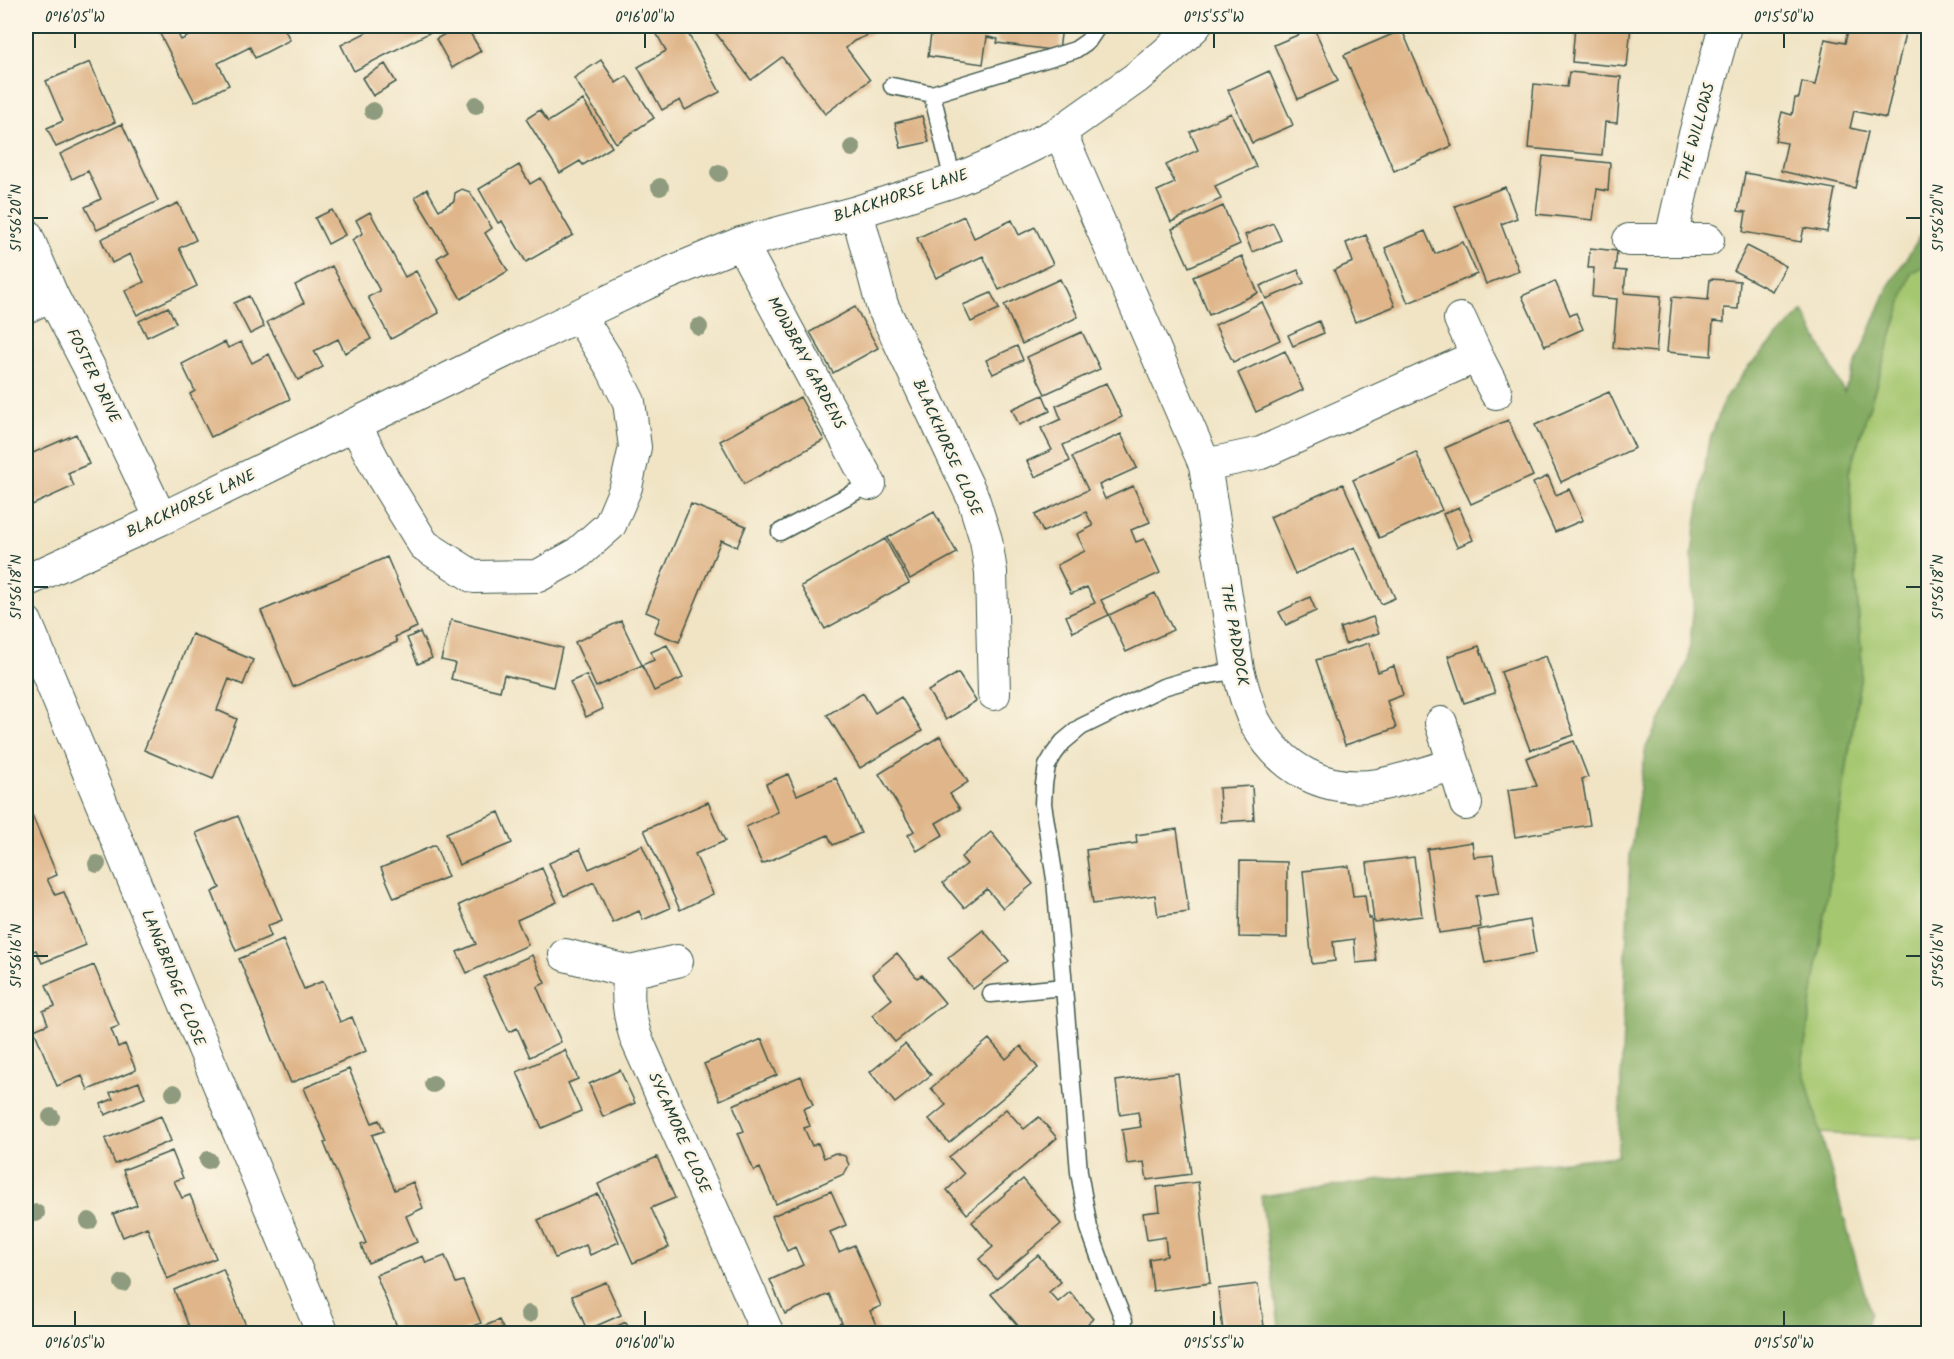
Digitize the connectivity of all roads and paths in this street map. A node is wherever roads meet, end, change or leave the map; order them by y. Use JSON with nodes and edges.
{"nodes":[{"id":1,"x":1098,"y":26,"type":"edge"},
{"id":2,"x":1196,"y":26,"type":"edge"},
{"id":3,"x":1725,"y":26,"type":"edge"},
{"id":4,"x":892,"y":86,"type":"dead end"},
{"id":5,"x":932,"y":94,"type":"junction"},
{"id":6,"x":1060,"y":132,"type":"junction"},
{"id":7,"x":953,"y":181,"type":"junction"},
{"id":8,"x":857,"y":212,"type":"junction"},
{"id":9,"x":26,"y":234,"type":"edge"},
{"id":10,"x":1671,"y":239,"type":"junction"},
{"id":11,"x":1629,"y":240,"type":"dead end"},
{"id":12,"x":1708,"y":240,"type":"dead end"},
{"id":13,"x":741,"y":243,"type":"junction"},
{"id":14,"x":39,"y":301,"type":"edge"},
{"id":15,"x":579,"y":315,"type":"junction"},
{"id":16,"x":1460,"y":319,"type":"dead end"},
{"id":17,"x":1477,"y":356,"type":"junction"},
{"id":18,"x":1496,"y":393,"type":"dead end"},
{"id":19,"x":355,"y":425,"type":"junction"},
{"id":20,"x":1205,"y":465,"type":"junction"},
{"id":21,"x":870,"y":484,"type":"joint"},
{"id":22,"x":160,"y":519,"type":"junction"},
{"id":23,"x":780,"y":532,"type":"dead end"},
{"id":24,"x":26,"y":581,"type":"edge"},
{"id":25,"x":26,"y":622,"type":"edge"},
{"id":26,"x":1238,"y":670,"type":"junction"},
{"id":27,"x":994,"y":694,"type":"dead end"},
{"id":28,"x":1441,"y":723,"type":"dead end"},
{"id":29,"x":1454,"y":764,"type":"junction"},
{"id":30,"x":1466,"y":804,"type":"dead end"},
{"id":31,"x":565,"y":956,"type":"dead end"},
{"id":32,"x":677,"y":962,"type":"dead end"},
{"id":33,"x":630,"y":972,"type":"junction"},
{"id":34,"x":1064,"y":987,"type":"junction"},
{"id":35,"x":991,"y":994,"type":"dead end"},
{"id":36,"x":323,"y":1334,"type":"edge"},
{"id":37,"x":768,"y":1334,"type":"edge"},
{"id":38,"x":1122,"y":1334,"type":"edge"}],
"edges":[{"from":1,"to":5,"type":"lane"},
{"from":2,"to":6,"type":"street","name":"BLACKHORSE LANE"},
{"from":3,"to":10,"type":"street","name":"THE WILLOWS"},
{"from":4,"to":5,"type":"lane"},
{"from":5,"to":7,"type":"lane"},
{"from":6,"to":7,"type":"street","name":"BLACKHORSE LANE"},
{"from":6,"to":20,"type":"street","name":"THE PADDOCK"},
{"from":7,"to":8,"type":"street","name":"BLACKHORSE LANE"},
{"from":8,"to":13,"type":"street","name":"BLACKHORSE LANE"},
{"from":8,"to":27,"type":"street","name":"BLACKHORSE CLOSE"},
{"from":9,"to":14,"type":"street","name":"FOSTER DRIVE"},
{"from":10,"to":11,"type":"street"},
{"from":10,"to":12,"type":"street"},
{"from":13,"to":15,"type":"street","name":"BLACKHORSE LANE"},
{"from":13,"to":21,"type":"street","name":"MOWBRAY GARDENS"},
{"from":14,"to":22,"type":"street","name":"FOSTER DRIVE"},
{"from":15,"to":19,"type":"street","name":"BLACKHORSE LANE"},
{"from":15,"to":19,"type":"street"},
{"from":16,"to":17,"type":"street"},
{"from":17,"to":18,"type":"street"},
{"from":17,"to":20,"type":"street"},
{"from":19,"to":22,"type":"street","name":"BLACKHORSE LANE"},
{"from":20,"to":26,"type":"street","name":"THE PADDOCK"},
{"from":21,"to":23,"type":"lane"},
{"from":22,"to":24,"type":"street","name":"BLACKHORSE LANE"},
{"from":25,"to":36,"type":"street","name":"LANGBRIDGE CLOSE"},
{"from":26,"to":29,"type":"street","name":"THE PADDOCK"},
{"from":26,"to":34,"type":"lane"},
{"from":28,"to":29,"type":"street"},
{"from":29,"to":30,"type":"street"},
{"from":31,"to":33,"type":"street"},
{"from":32,"to":33,"type":"street"},
{"from":33,"to":37,"type":"street","name":"SYCAMORE CLOSE"},
{"from":34,"to":35,"type":"lane"},
{"from":34,"to":38,"type":"lane"}]}
